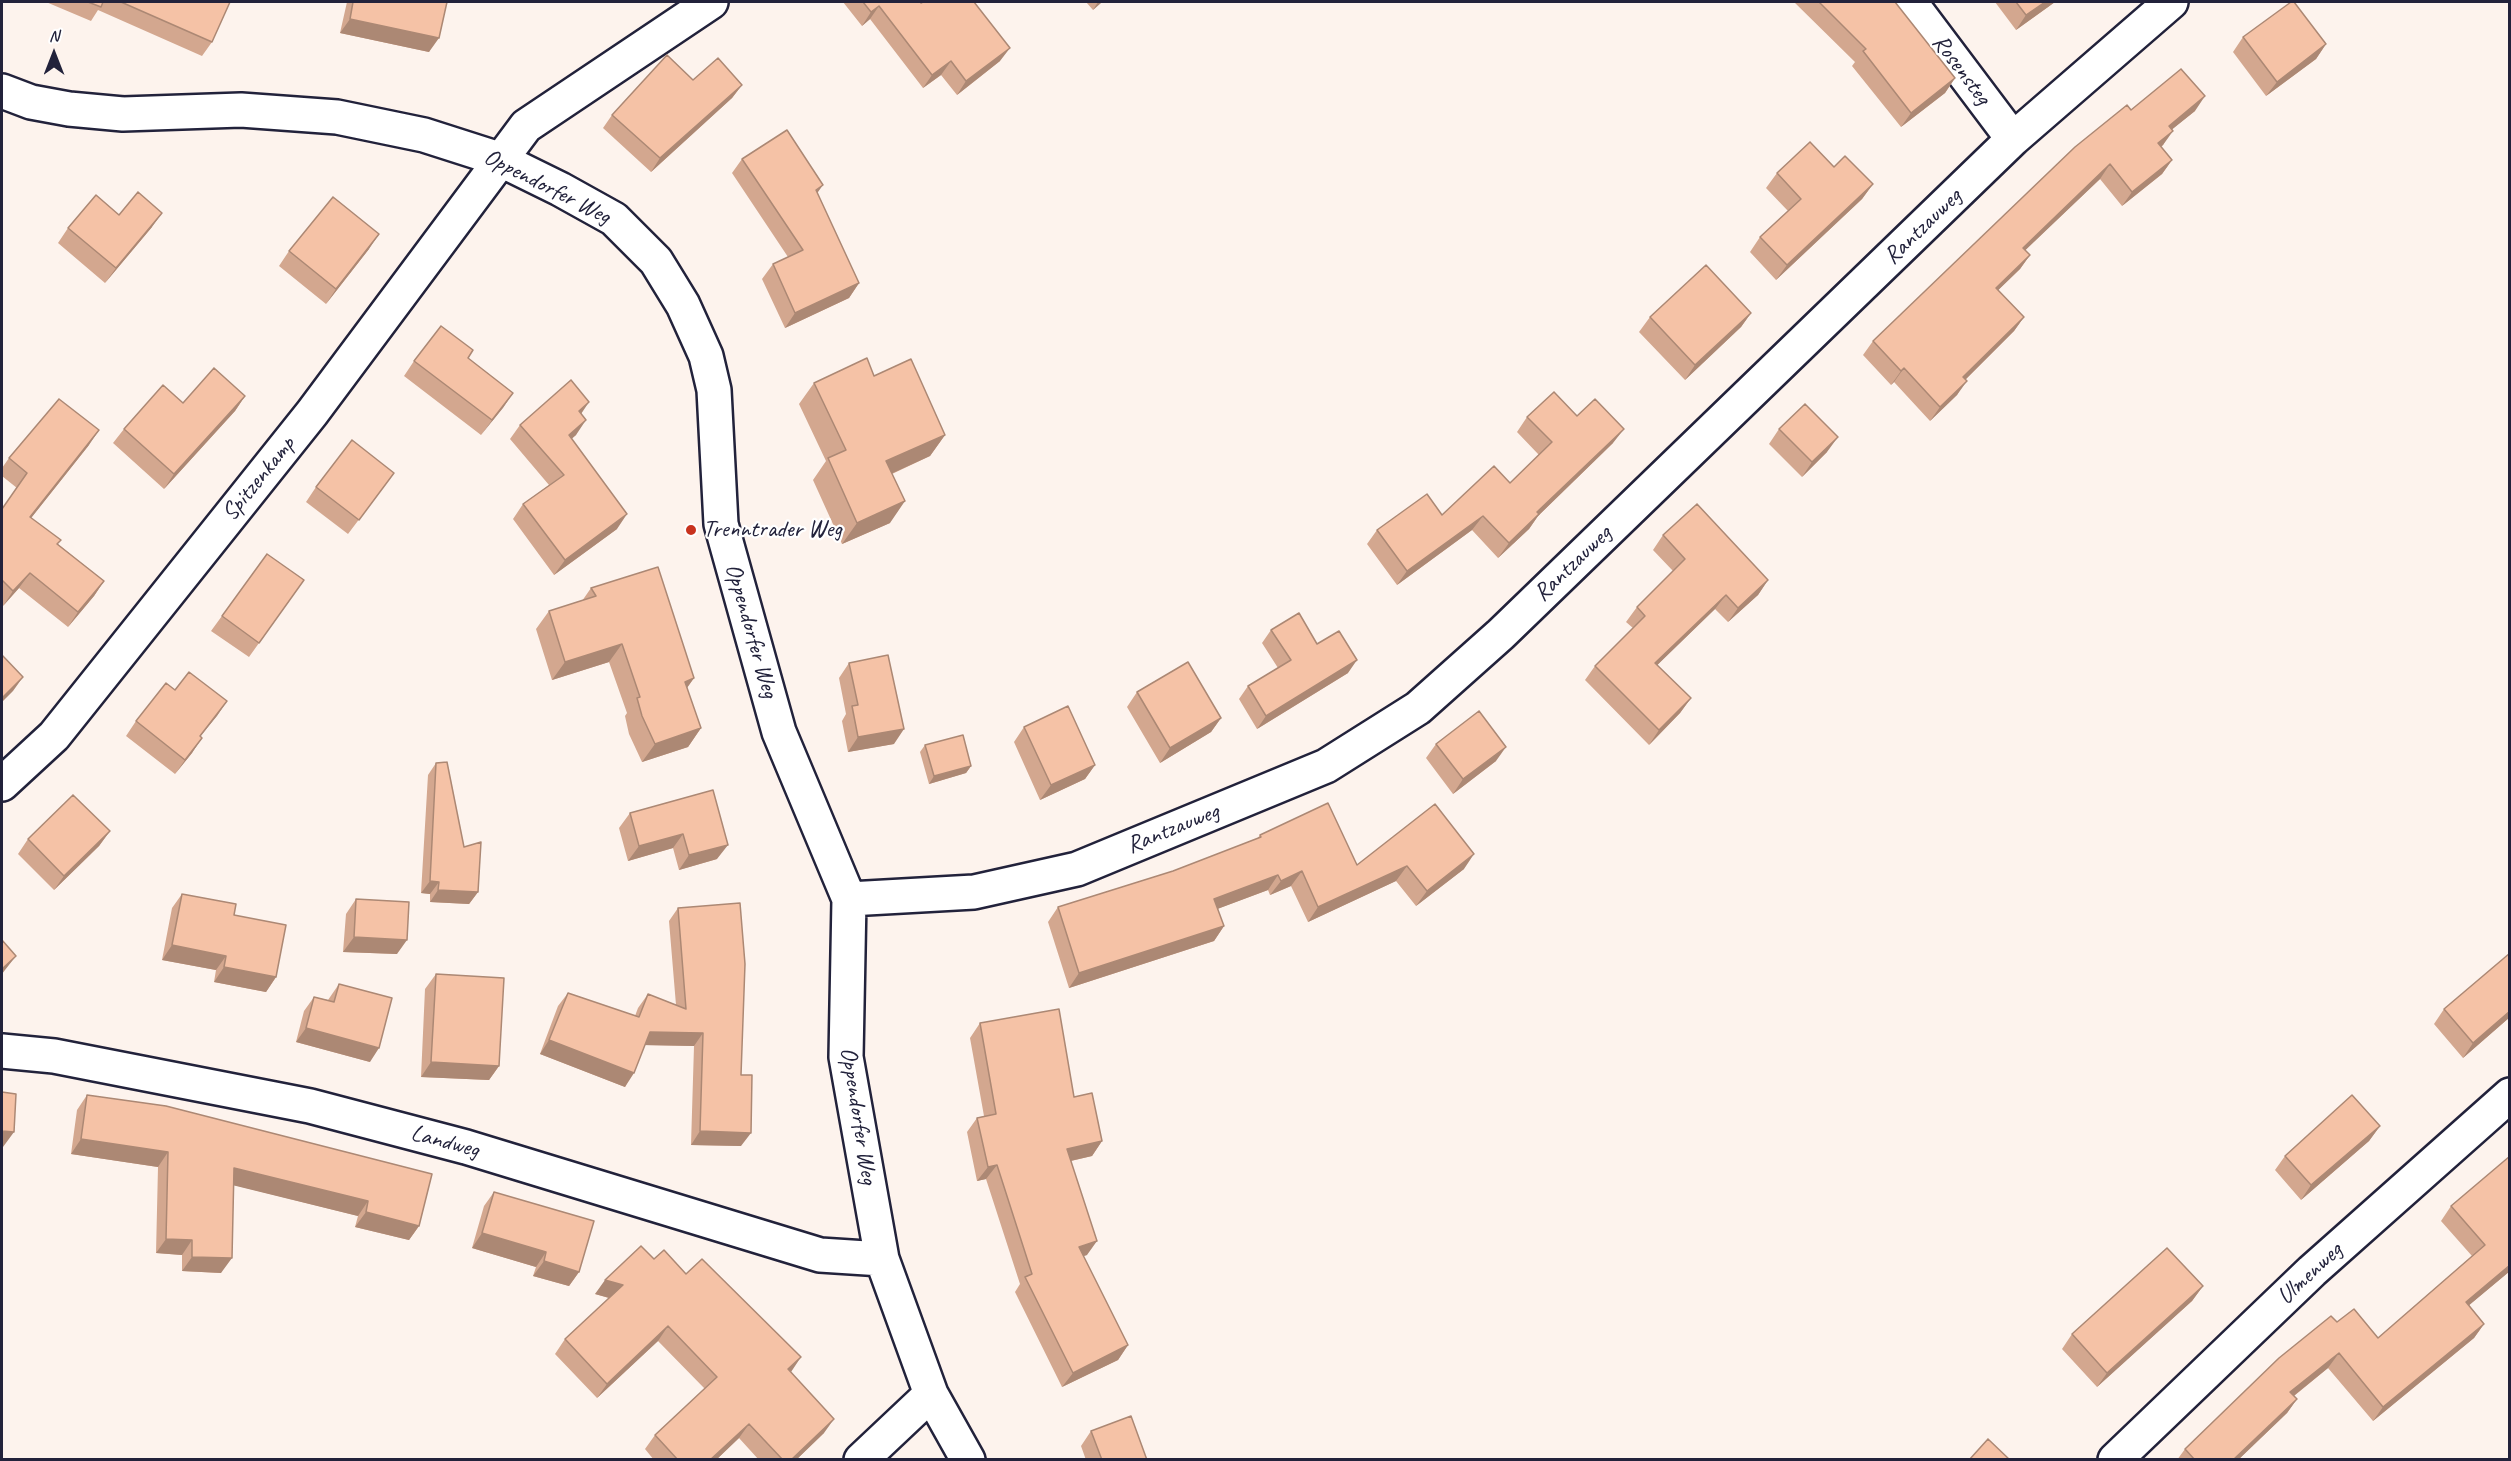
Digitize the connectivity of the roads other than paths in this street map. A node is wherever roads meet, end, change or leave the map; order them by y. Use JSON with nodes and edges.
{"nodes":[{"id":1,"x":711,"y":2,"type":"edge"},
{"id":2,"x":1910,"y":2,"type":"edge"},
{"id":3,"x":2171,"y":2,"type":"edge"},
{"id":4,"x":2,"y":91,"type":"edge"},
{"id":5,"x":2013,"y":139,"type":"junction"},
{"id":6,"x":499,"y":159,"type":"junction"},
{"id":7,"x":2,"y":784,"type":"edge"},
{"id":8,"x":849,"y":898,"type":"junction"},
{"id":9,"x":2,"y":1051,"type":"edge"},
{"id":10,"x":2510,"y":1095,"type":"edge"},
{"id":11,"x":882,"y":1259,"type":"junction"},
{"id":12,"x":931,"y":1394,"type":"junction"},
{"id":13,"x":861,"y":1460,"type":"edge"},
{"id":14,"x":968,"y":1460,"type":"edge"},
{"id":15,"x":2115,"y":1460,"type":"edge"}],
"edges":[{"from":1,"to":6,"type":"street"},
{"from":2,"to":5,"type":"street","name":"Rosensteg"},
{"from":3,"to":5,"type":"street","name":"Rantzauweg"},
{"from":4,"to":6,"type":"street","name":"Oppendorfer Weg"},
{"from":5,"to":8,"type":"street","name":"Rantzauweg"},
{"from":6,"to":7,"type":"street","name":"Spitzenkamp"},
{"from":6,"to":8,"type":"street","name":"Oppendorfer Weg"},
{"from":8,"to":11,"type":"street","name":"Oppendorfer Weg"},
{"from":9,"to":11,"type":"street","name":"Landweg"},
{"from":10,"to":15,"type":"street","name":"Ulmenweg"},
{"from":11,"to":12,"type":"street","name":"Oppendorfer Weg"},
{"from":12,"to":13,"type":"street"},
{"from":12,"to":14,"type":"street","name":"Oppendorfer Weg"}]}
